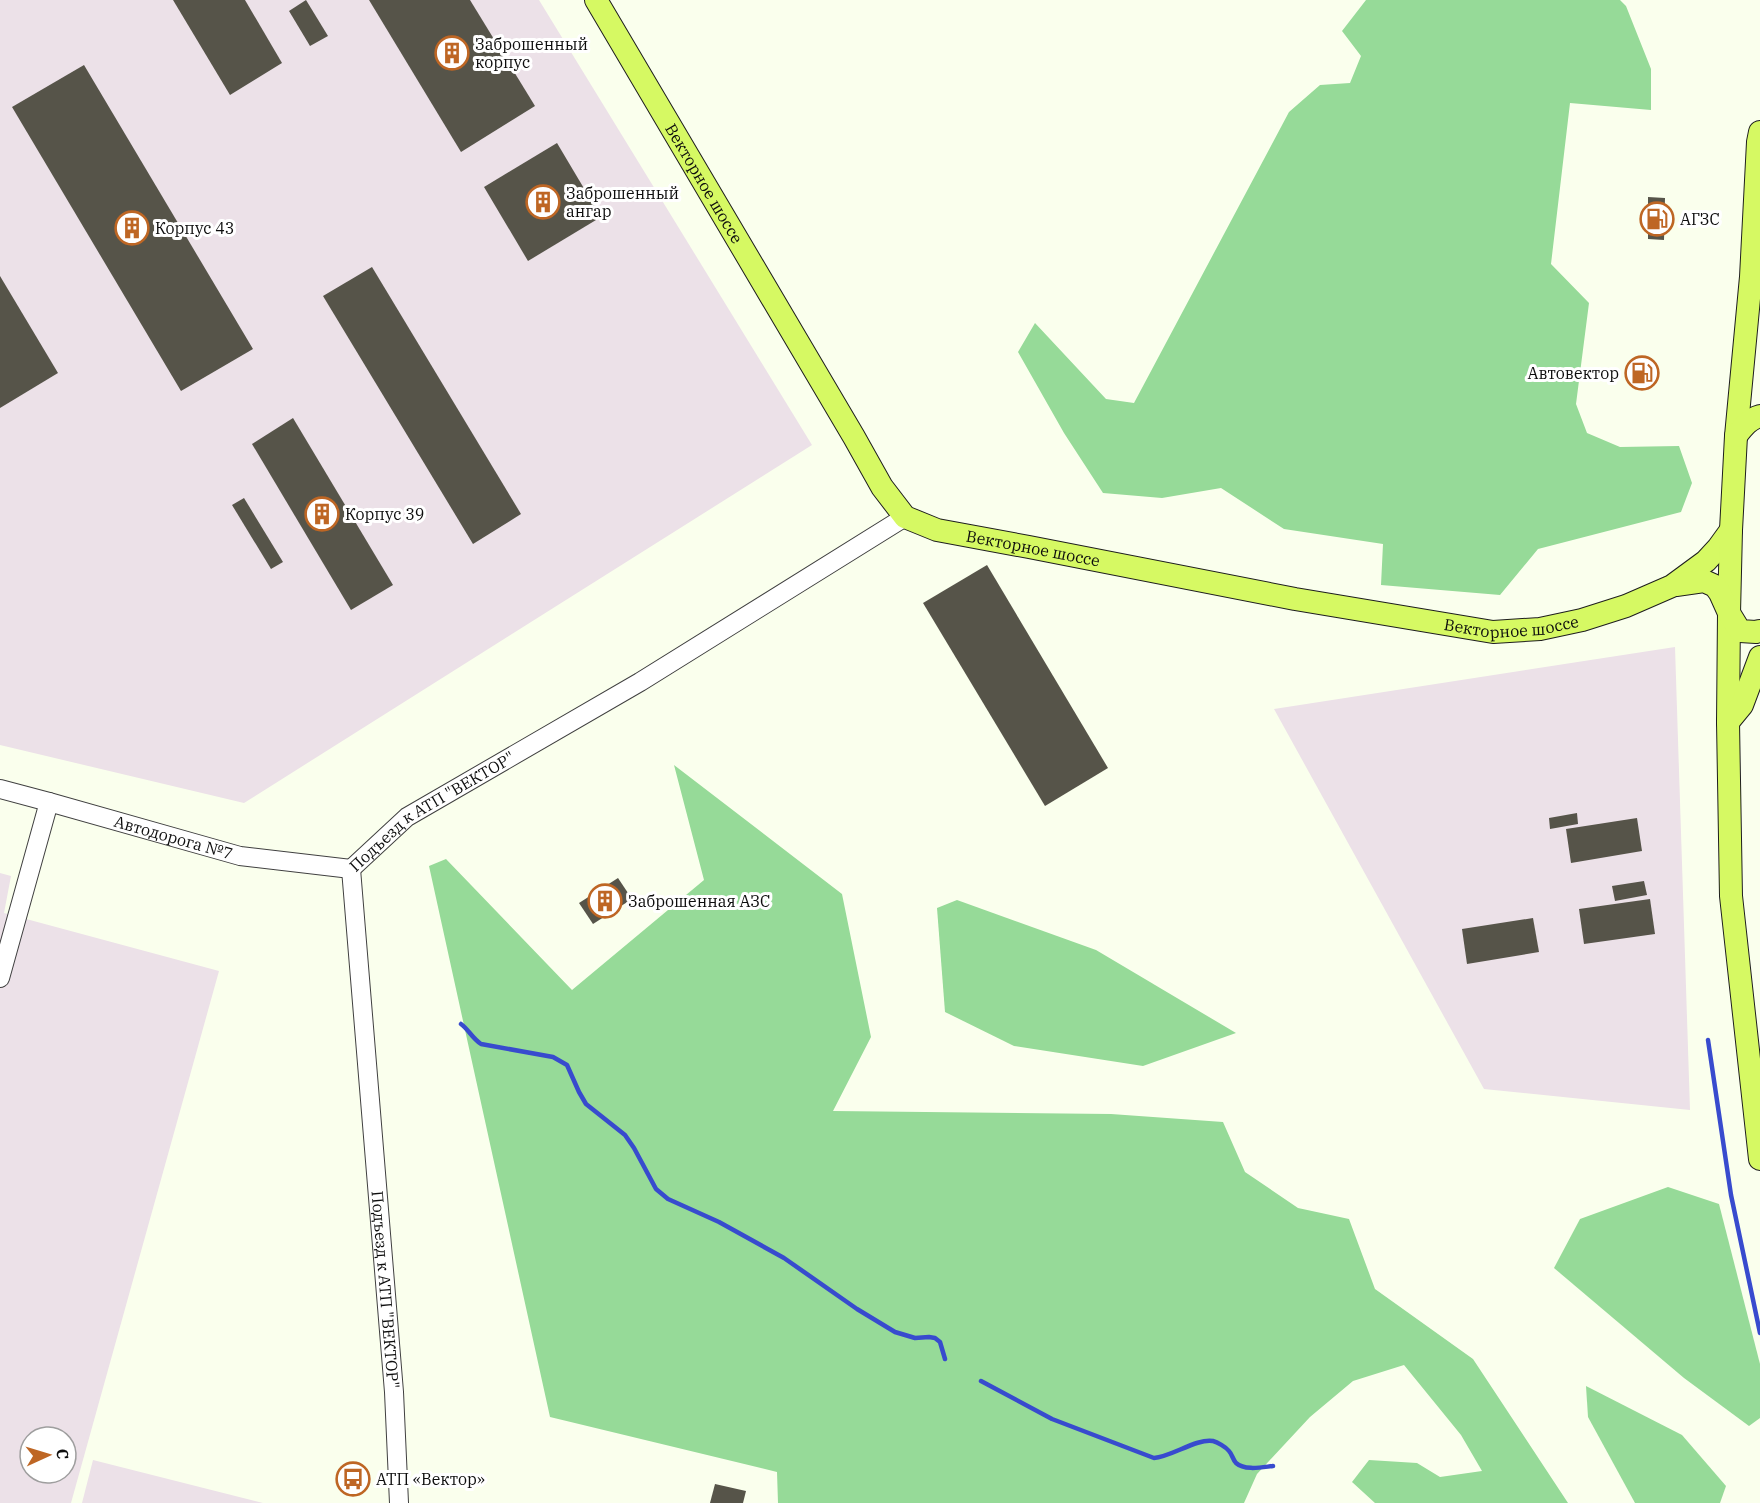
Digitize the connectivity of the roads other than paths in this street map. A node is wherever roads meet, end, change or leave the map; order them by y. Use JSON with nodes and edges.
{"nodes":[{"id":1,"x":596,"y":0,"type":"edge"},
{"id":2,"x":1760,"y":132,"type":"edge"},
{"id":3,"x":1746,"y":336,"type":"junction"},
{"id":4,"x":1760,"y":379,"type":"edge"},
{"id":5,"x":1760,"y":416,"type":"edge"},
{"id":6,"x":1736,"y":436,"type":"junction"},
{"id":7,"x":904,"y":517,"type":"junction"},
{"id":8,"x":1731,"y":530,"type":"junction"},
{"id":9,"x":1672,"y":586,"type":"junction"},
{"id":10,"x":1729,"y":613,"type":"junction"},
{"id":11,"x":1760,"y":631,"type":"edge"},
{"id":12,"x":1760,"y":657,"type":"edge"},
{"id":13,"x":1728,"y":722,"type":"junction"},
{"id":14,"x":0,"y":789,"type":"edge"},
{"id":15,"x":49,"y":802,"type":"junction"},
{"id":16,"x":351,"y":869,"type":"junction"},
{"id":17,"x":0,"y":978,"type":"edge"},
{"id":18,"x":1760,"y":1159,"type":"edge"},
{"id":19,"x":399,"y":1503,"type":"edge"}],
"edges":[{"from":1,"to":7,"type":"main road","name":"Векторное шоссе"},
{"from":2,"to":3,"type":"main road"},
{"from":3,"to":4,"type":"main road"},
{"from":3,"to":6,"type":"main road"},
{"from":5,"to":6,"type":"main road"},
{"from":6,"to":8,"type":"main road"},
{"from":7,"to":9,"type":"main road","name":"Векторное шоссе"},
{"from":7,"to":16,"type":"street","name":"Подъезд к АТП \"ВЕКТОР\""},
{"from":8,"to":9,"type":"main road","name":"Векторное шоссе"},
{"from":8,"to":10,"type":"main road"},
{"from":9,"to":10,"type":"main road"},
{"from":10,"to":11,"type":"main road"},
{"from":10,"to":13,"type":"main road"},
{"from":12,"to":13,"type":"main road"},
{"from":13,"to":18,"type":"main road"},
{"from":14,"to":15,"type":"street","name":"Автодорога №7"},
{"from":15,"to":16,"type":"street","name":"Автодорога №7"},
{"from":15,"to":17,"type":"street"},
{"from":16,"to":19,"type":"street","name":"Подъезд к АТП \"ВЕКТОР\""}]}
